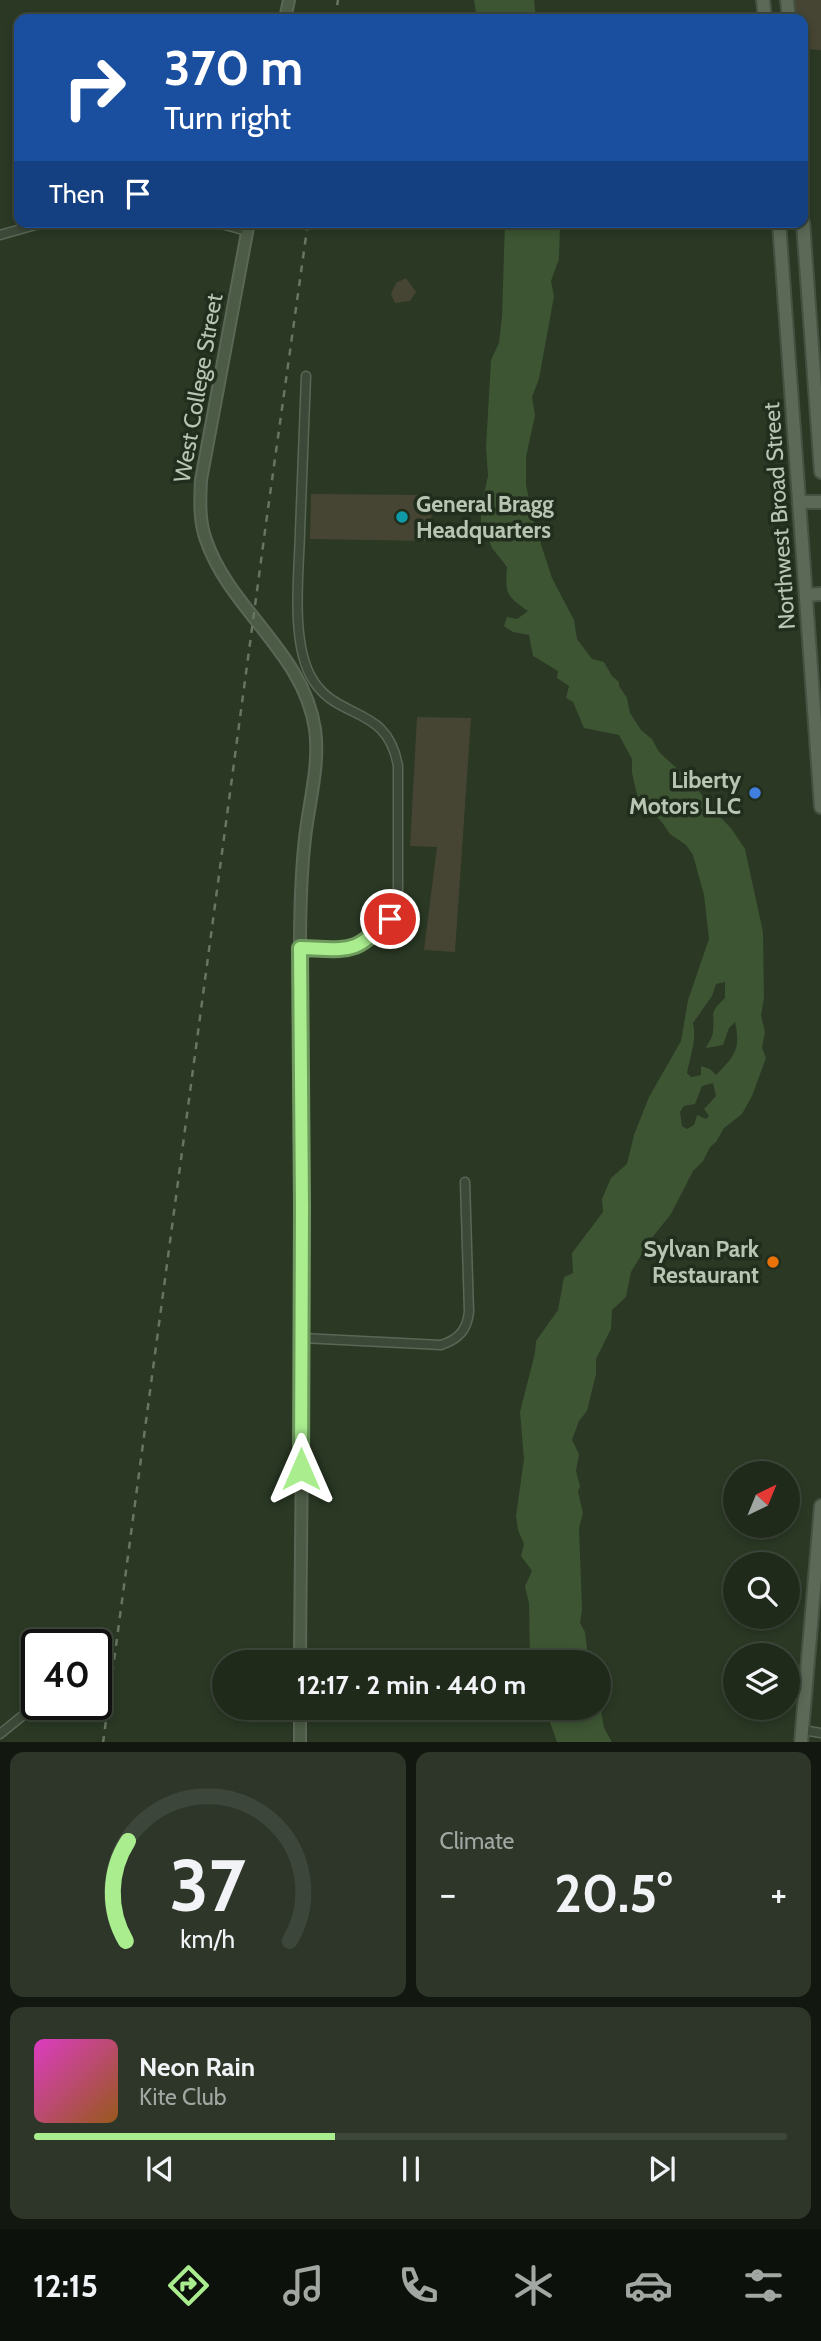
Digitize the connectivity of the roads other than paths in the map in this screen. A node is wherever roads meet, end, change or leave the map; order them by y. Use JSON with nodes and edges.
{"nodes":[{"id":1,"x":25,"y":228,"type":"edge"},
{"id":2,"x":248,"y":228,"type":"edge"},
{"id":3,"x":779,"y":228,"type":"edge"},
{"id":4,"x":803,"y":228,"type":"edge"},
{"id":5,"x":0,"y":235,"type":"edge"},
{"id":6,"x":306,"y":376,"type":"dead end"},
{"id":7,"x":814,"y":378,"type":"junction"},
{"id":8,"x":790,"y":380,"type":"junction"},
{"id":9,"x":821,"y":472,"type":"edge"},
{"id":10,"x":799,"y":502,"type":"junction"},
{"id":11,"x":821,"y":502,"type":"edge"},
{"id":12,"x":821,"y":594,"type":"edge"},
{"id":13,"x":806,"y":595,"type":"junction"},
{"id":14,"x":821,"y":807,"type":"edge"},
{"id":15,"x":300,"y":948,"type":"junction"},
{"id":16,"x":466,"y":1182,"type":"dead end"},
{"id":17,"x":302,"y":1338,"type":"junction"},
{"id":18,"x":821,"y":1506,"type":"edge"},
{"id":19,"x":819,"y":1558,"type":"edge"},
{"id":20,"x":816,"y":1628,"type":"edge"},
{"id":21,"x":300,"y":1650,"type":"edge"},
{"id":22,"x":21,"y":1717,"type":"edge"},
{"id":23,"x":300,"y":1720,"type":"edge"},
{"id":24,"x":821,"y":1733,"type":"edge"},
{"id":25,"x":0,"y":1734,"type":"edge"},
{"id":26,"x":802,"y":1736,"type":"edge"},
{"id":27,"x":300,"y":1742,"type":"edge"}],
"edges":[{"from":1,"to":5,"type":"street"},
{"from":2,"to":15,"type":"street","name":"West College Street"},
{"from":3,"to":8,"type":"main road","name":"Northwest Broad Street"},
{"from":4,"to":7,"type":"main road","name":"Northwest Broad Street"},
{"from":6,"to":15,"type":"street"},
{"from":7,"to":8,"type":"main road"},
{"from":7,"to":9,"type":"main road","name":"Northwest Broad Street"},
{"from":8,"to":10,"type":"main road","name":"Northwest Broad Street"},
{"from":10,"to":11,"type":"main road"},
{"from":10,"to":13,"type":"main road","name":"Northwest Broad Street"},
{"from":12,"to":13,"type":"main road"},
{"from":13,"to":14,"type":"main road","name":"Northwest Broad Street"},
{"from":15,"to":17,"type":"street","name":"West College Street"},
{"from":16,"to":17,"type":"street"},
{"from":17,"to":21,"type":"street","name":"West College Street"},
{"from":18,"to":19,"type":"main road"},
{"from":19,"to":20,"type":"main road"},
{"from":20,"to":26,"type":"main road"},
{"from":22,"to":25,"type":"street"},
{"from":23,"to":27,"type":"street"},
{"from":24,"to":26,"type":"street"}]}
